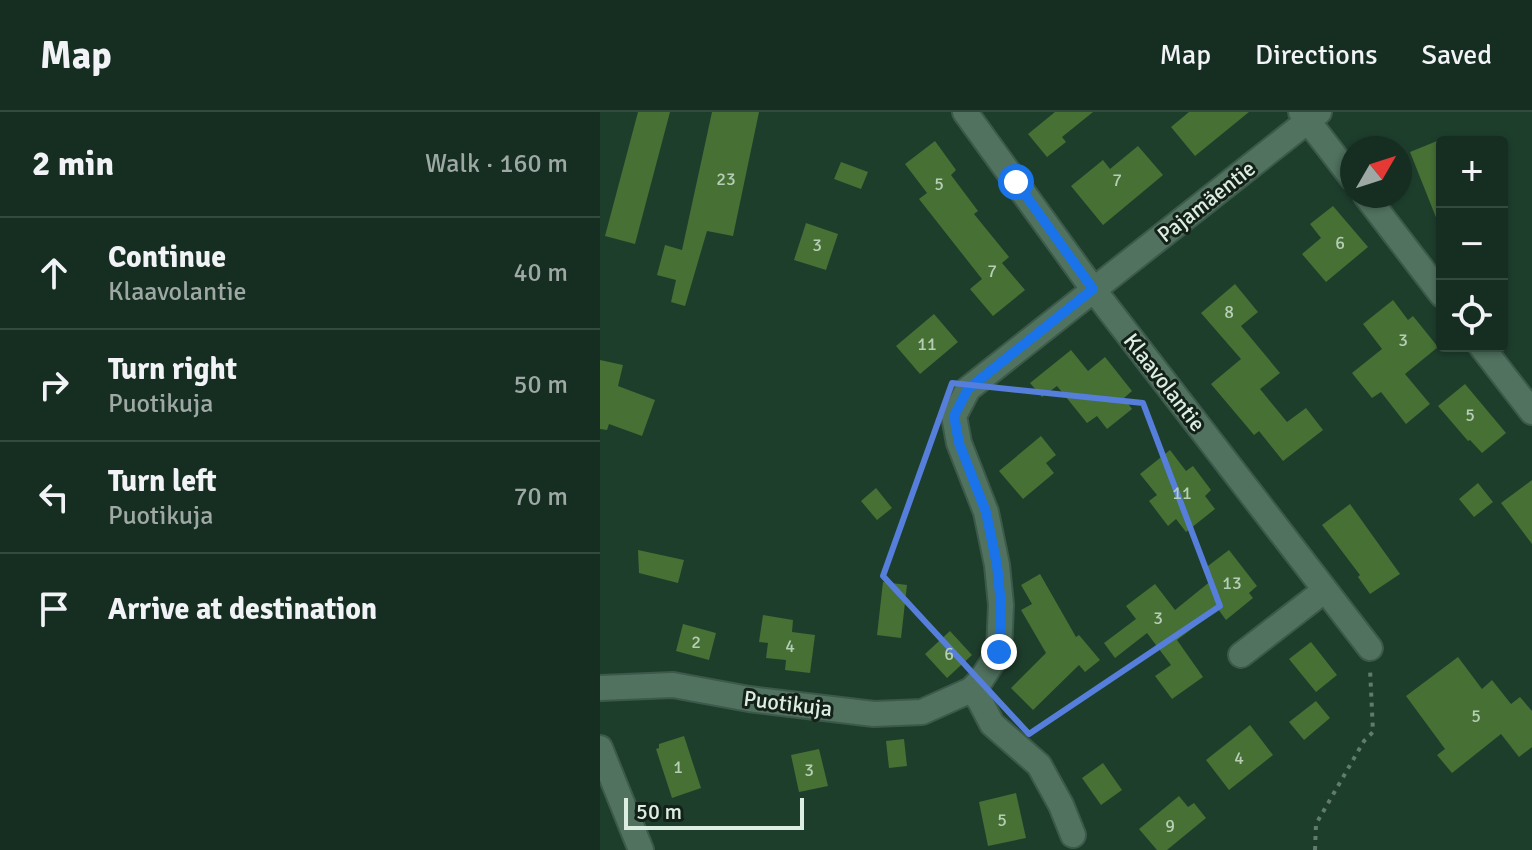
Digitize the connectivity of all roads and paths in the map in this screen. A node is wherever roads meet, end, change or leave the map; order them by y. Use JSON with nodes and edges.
{"nodes":[{"id":1,"x":965,"y":112,"type":"edge"},
{"id":2,"x":1309,"y":115,"type":"edge"},
{"id":3,"x":1340,"y":160,"type":"edge"},
{"id":4,"x":1375,"y":208,"type":"edge"},
{"id":5,"x":1436,"y":287,"type":"edge"},
{"id":6,"x":1093,"y":289,"type":"junction"},
{"id":7,"x":1486,"y":352,"type":"edge"},
{"id":8,"x":1532,"y":412,"type":"edge"},
{"id":9,"x":1325,"y":590,"type":"junction"},
{"id":10,"x":1370,"y":648,"type":"joint"},
{"id":11,"x":1241,"y":655,"type":"dead end"},
{"id":12,"x":600,"y":688,"type":"edge"},
{"id":13,"x":971,"y":690,"type":"junction"},
{"id":14,"x":600,"y":748,"type":"edge"},
{"id":15,"x":1073,"y":835,"type":"dead end"},
{"id":16,"x":641,"y":850,"type":"edge"},
{"id":17,"x":1315,"y":850,"type":"edge"}],
"edges":[{"from":1,"to":6,"type":"street","name":"Klaavolantie"},
{"from":2,"to":3,"type":"street"},
{"from":2,"to":6,"type":"street","name":"Pajamäentie"},
{"from":4,"to":5,"type":"street"},
{"from":6,"to":9,"type":"street","name":"Klaavolantie"},
{"from":6,"to":13,"type":"street","name":"Puotikuja"},
{"from":7,"to":8,"type":"street"},
{"from":9,"to":10,"type":"street","name":"Klaavolantie"},
{"from":9,"to":11,"type":"street"},
{"from":10,"to":17,"type":"path"},
{"from":12,"to":13,"type":"street","name":"Puotikuja"},
{"from":13,"to":15,"type":"street"},
{"from":14,"to":16,"type":"street"}]}
